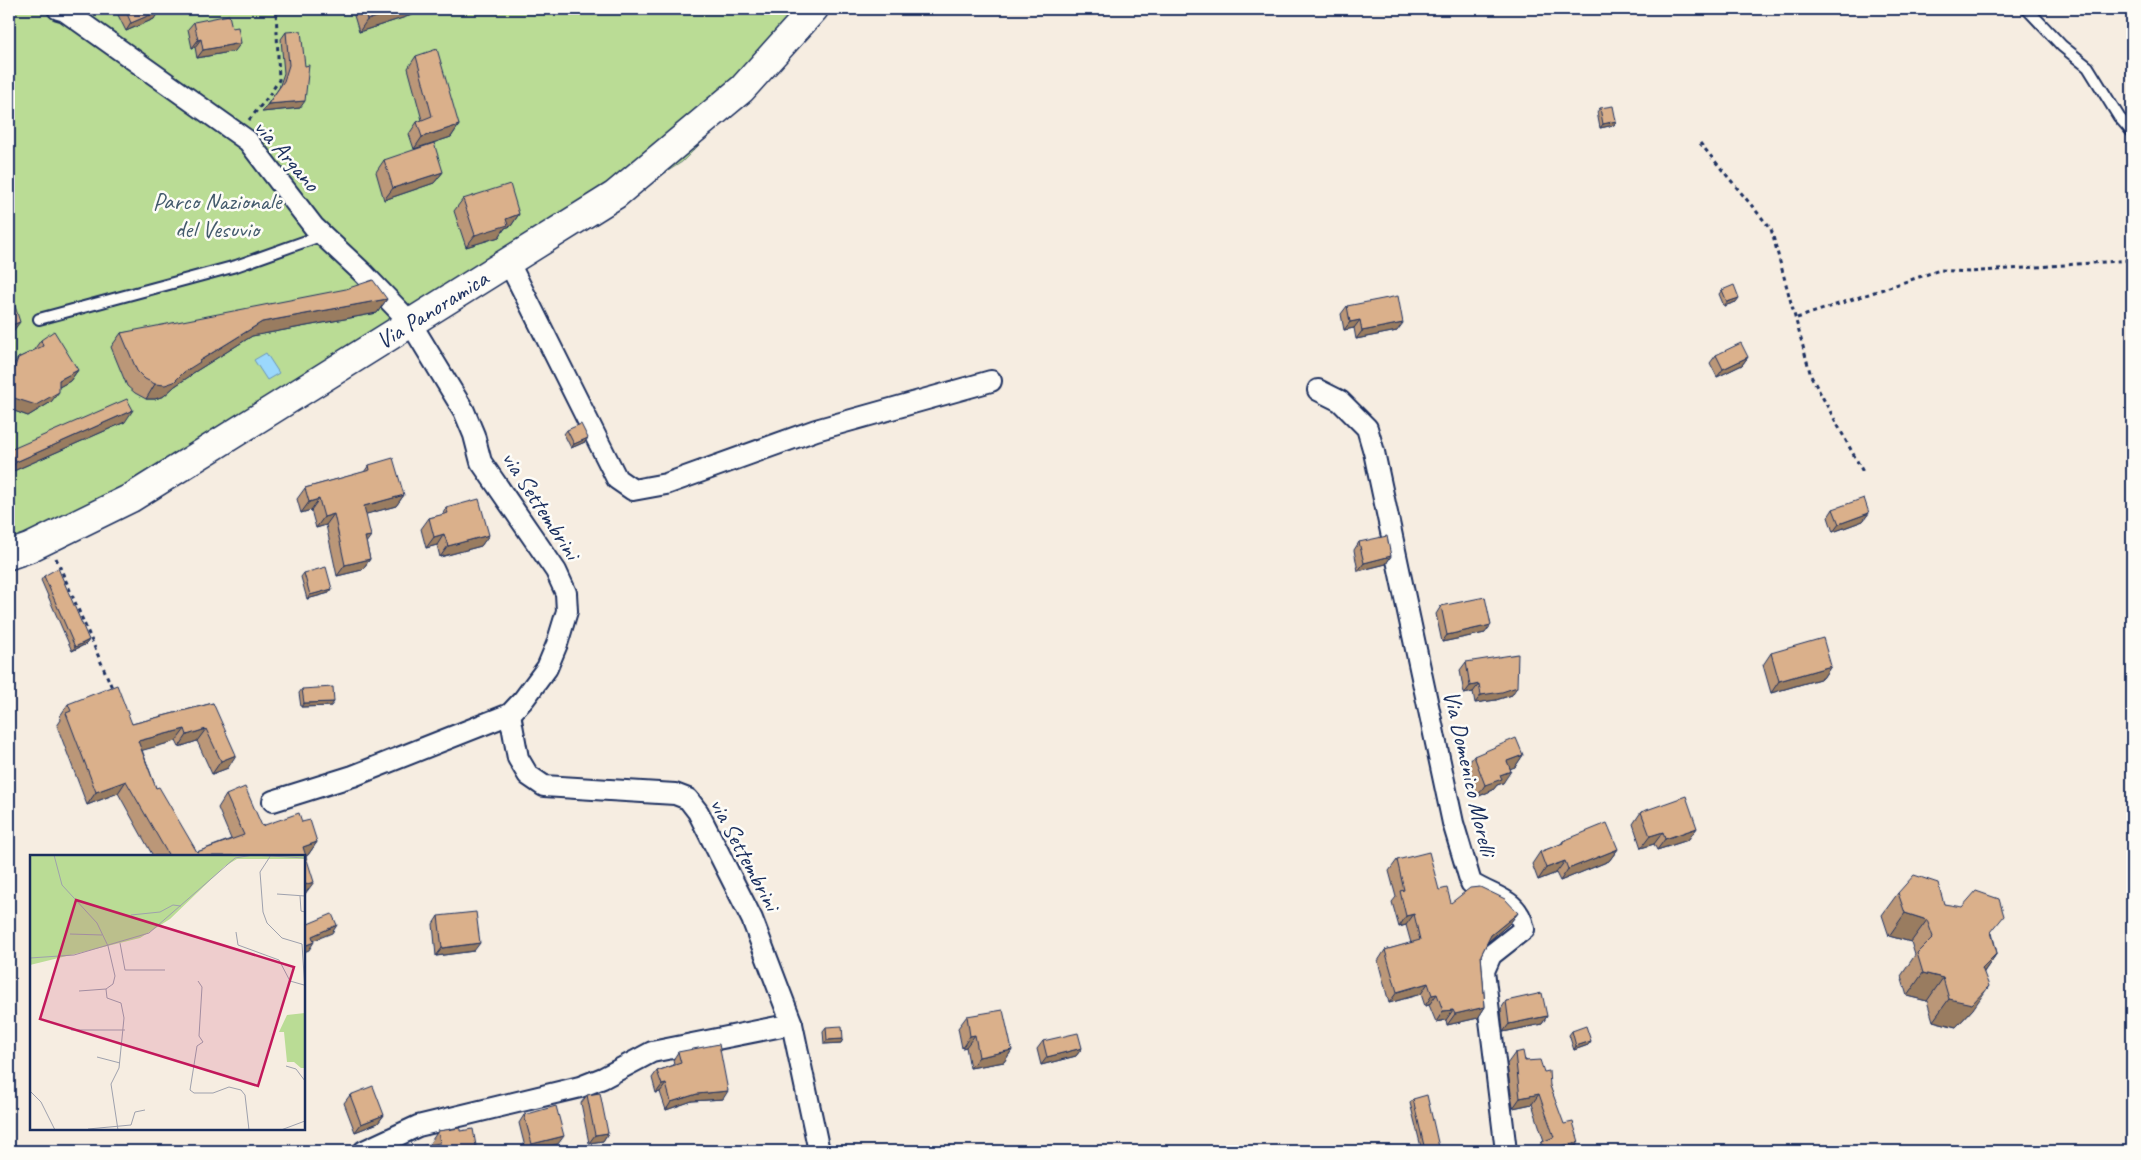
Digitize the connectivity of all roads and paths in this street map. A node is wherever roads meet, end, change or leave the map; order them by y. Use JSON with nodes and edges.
{"nodes":[{"id":1,"x":58,"y":9,"type":"edge"},
{"id":2,"x":276,"y":9,"type":"edge"},
{"id":3,"x":814,"y":9,"type":"edge"},
{"id":4,"x":2027,"y":9,"type":"edge"},
{"id":5,"x":2132,"y":132,"type":"edge"},
{"id":6,"x":238,"y":134,"type":"junction"},
{"id":7,"x":1700,"y":143,"type":"dead end"},
{"id":8,"x":323,"y":235,"type":"junction"},
{"id":9,"x":2132,"y":260,"type":"edge"},
{"id":10,"x":508,"y":261,"type":"junction"},
{"id":11,"x":1797,"y":318,"type":"junction"},
{"id":12,"x":39,"y":319,"type":"dead end"},
{"id":13,"x":410,"y":322,"type":"junction"},
{"id":14,"x":991,"y":381,"type":"dead end"},
{"id":15,"x":1318,"y":390,"type":"dead end"},
{"id":16,"x":1863,"y":472,"type":"dead end"},
{"id":17,"x":48,"y":539,"type":"junction"},
{"id":18,"x":9,"y":555,"type":"edge"},
{"id":19,"x":115,"y":696,"type":"edge"},
{"id":20,"x":510,"y":714,"type":"junction"},
{"id":21,"x":273,"y":800,"type":"dead end"},
{"id":22,"x":792,"y":1024,"type":"junction"},
{"id":23,"x":364,"y":1151,"type":"edge"},
{"id":24,"x":819,"y":1151,"type":"edge"},
{"id":25,"x":1506,"y":1151,"type":"edge"}],
"edges":[{"from":1,"to":6,"type":"street","name":"via Argano"},
{"from":2,"to":6,"type":"path"},
{"from":3,"to":10,"type":"street","name":"Via Panoramica"},
{"from":4,"to":5,"type":"lane"},
{"from":6,"to":8,"type":"street","name":"via Argano"},
{"from":7,"to":11,"type":"path"},
{"from":8,"to":12,"type":"lane"},
{"from":8,"to":13,"type":"street","name":"via Argano"},
{"from":9,"to":11,"type":"path"},
{"from":10,"to":13,"type":"street","name":"Via Panoramica"},
{"from":10,"to":14,"type":"street"},
{"from":11,"to":16,"type":"path"},
{"from":13,"to":17,"type":"street","name":"Via Panoramica"},
{"from":13,"to":20,"type":"street","name":"via Settembrini"},
{"from":15,"to":25,"type":"street","name":"Via Domenico Morelli"},
{"from":17,"to":18,"type":"street","name":"Via Panoramica"},
{"from":17,"to":19,"type":"path"},
{"from":20,"to":21,"type":"street","name":"via Settembrini"},
{"from":20,"to":22,"type":"street","name":"via Settembrini"},
{"from":22,"to":23,"type":"street"},
{"from":22,"to":24,"type":"street","name":"via Settembrini"}]}
